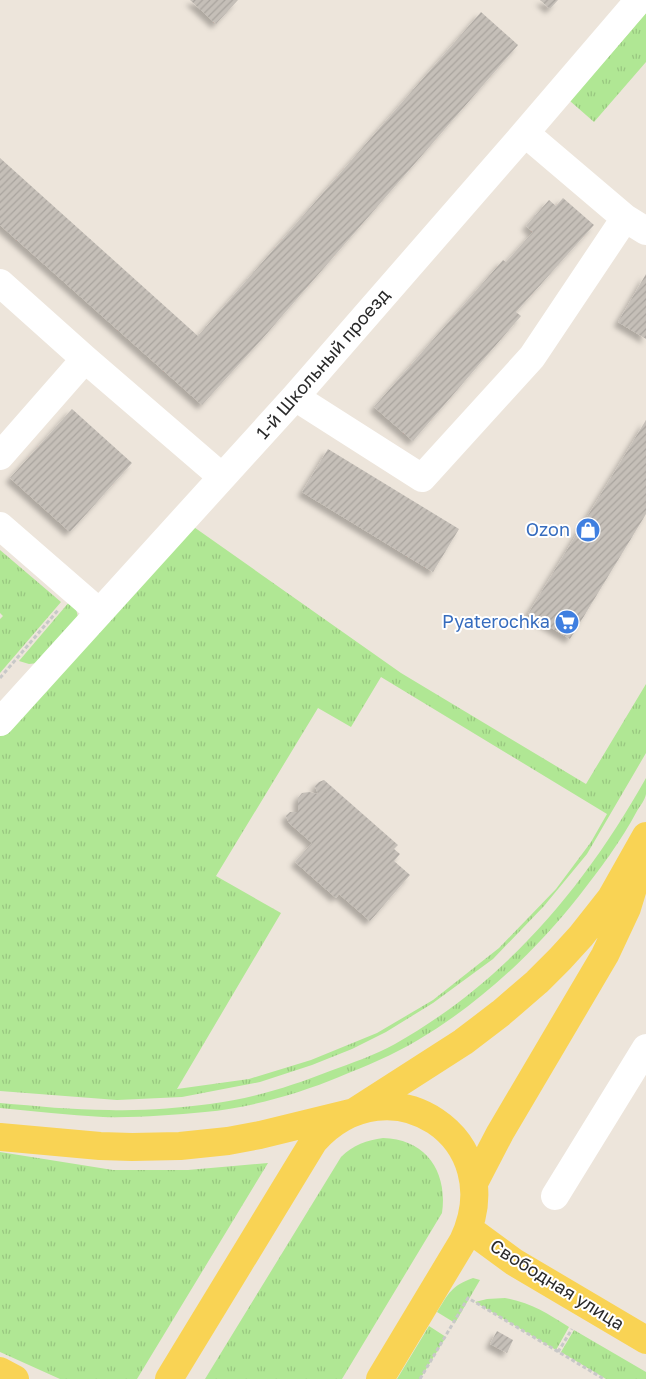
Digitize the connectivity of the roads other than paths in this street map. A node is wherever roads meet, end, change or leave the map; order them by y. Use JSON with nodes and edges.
{"nodes":[{"id":1,"x":638,"y":0,"type":"edge"},
{"id":2,"x":526,"y":133,"type":"junction"},
{"id":3,"x":636,"y":225,"type":"edge"},
{"id":4,"x":0,"y":284,"type":"edge"},
{"id":5,"x":85,"y":358,"type":"junction"},
{"id":6,"x":295,"y":397,"type":"junction"},
{"id":7,"x":0,"y":456,"type":"edge"},
{"id":8,"x":222,"y":477,"type":"junction"},
{"id":9,"x":0,"y":526,"type":"edge"},
{"id":10,"x":99,"y":612,"type":"junction"},
{"id":11,"x":0,"y":722,"type":"edge"},
{"id":12,"x":646,"y":836,"type":"edge"},
{"id":13,"x":646,"y":844,"type":"edge"},
{"id":14,"x":646,"y":1048,"type":"edge"},
{"id":15,"x":354,"y":1112,"type":"junction"},
{"id":16,"x":0,"y":1136,"type":"edge"},
{"id":17,"x":474,"y":1183,"type":"junction"},
{"id":18,"x":555,"y":1196,"type":"dead end"},
{"id":19,"x":469,"y":1229,"type":"junction"},
{"id":20,"x":646,"y":1340,"type":"edge"},
{"id":21,"x":0,"y":1371,"type":"edge"},
{"id":22,"x":15,"y":1379,"type":"edge"},
{"id":23,"x":169,"y":1379,"type":"edge"},
{"id":24,"x":380,"y":1379,"type":"edge"}],
"edges":[{"from":1,"to":2,"type":"lane","name":"1-й Школьный проезд"},
{"from":2,"to":3,"type":"lane"},
{"from":2,"to":6,"type":"lane","name":"1-й Школьный проезд"},
{"from":3,"to":6,"type":"lane"},
{"from":4,"to":5,"type":"lane"},
{"from":5,"to":7,"type":"lane"},
{"from":5,"to":8,"type":"lane"},
{"from":6,"to":8,"type":"lane","name":"1-й Школьный проезд"},
{"from":8,"to":10,"type":"lane","name":"1-й Школьный проезд"},
{"from":9,"to":10,"type":"lane"},
{"from":10,"to":11,"type":"lane","name":"1-й Школьный проезд"},
{"from":12,"to":15,"type":"main road"},
{"from":13,"to":17,"type":"main road"},
{"from":14,"to":18,"type":"lane"},
{"from":15,"to":16,"type":"main road"},
{"from":15,"to":17,"type":"main road"},
{"from":15,"to":23,"type":"main road"},
{"from":17,"to":19,"type":"main road"},
{"from":19,"to":20,"type":"main road","name":"Свободная улица"},
{"from":19,"to":24,"type":"main road"},
{"from":21,"to":22,"type":"main road"}]}
